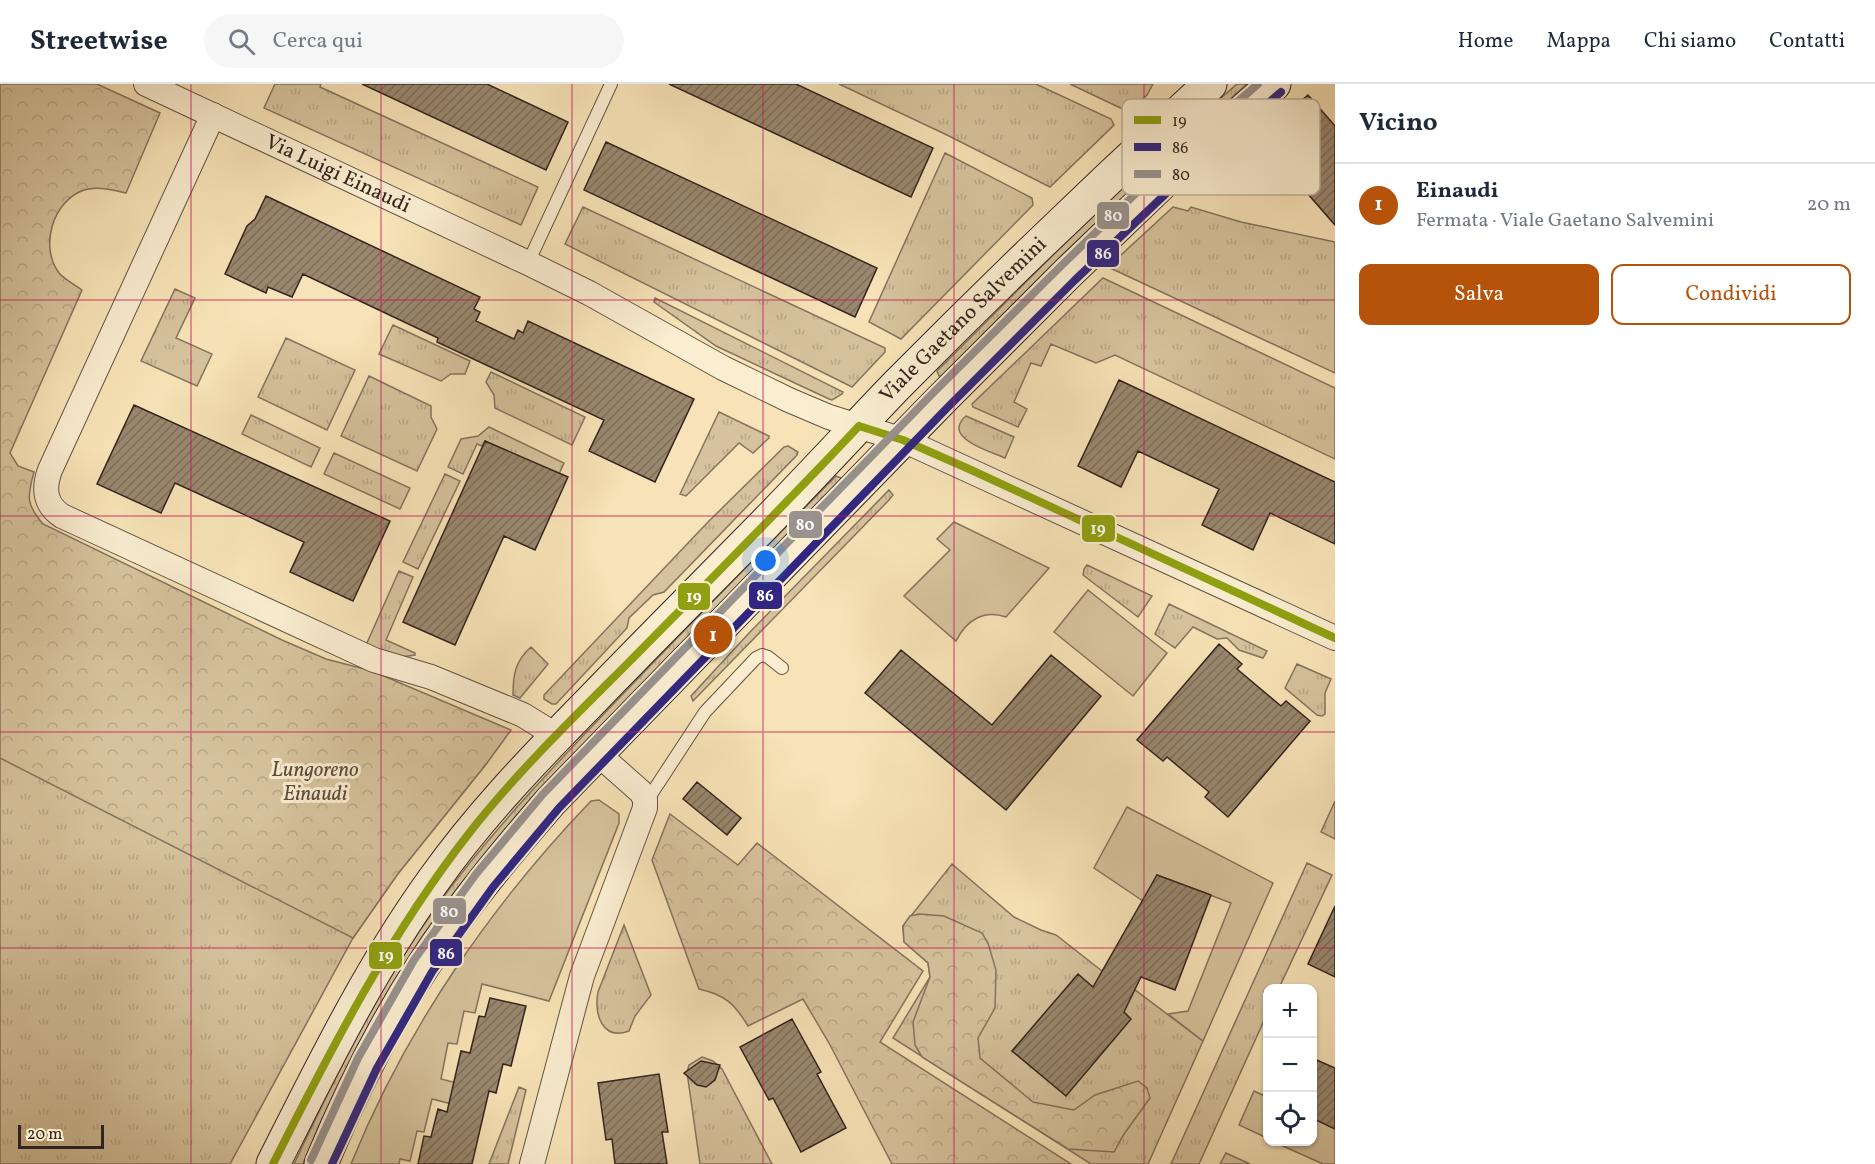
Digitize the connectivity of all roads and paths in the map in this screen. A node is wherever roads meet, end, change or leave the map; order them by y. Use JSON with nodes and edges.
{"nodes":[{"id":1,"x":146,"y":84,"type":"edge"},
{"id":2,"x":611,"y":84,"type":"edge"},
{"id":3,"x":1210,"y":84,"type":"edge"},
{"id":4,"x":1274,"y":84,"type":"edge"},
{"id":5,"x":1194,"y":99,"type":"edge"},
{"id":6,"x":1257,"y":99,"type":"edge"},
{"id":7,"x":213,"y":115,"type":"junction"},
{"id":8,"x":1122,"y":165,"type":"edge"},
{"id":9,"x":1149,"y":195,"type":"edge"},
{"id":10,"x":528,"y":263,"type":"junction"},
{"id":11,"x":859,"y":426,"type":"junction"},
{"id":12,"x":903,"y":440,"type":"junction"},
{"id":13,"x":1335,"y":638,"type":"edge"},
{"id":14,"x":782,"y":668,"type":"dead end"},
{"id":15,"x":557,"y":736,"type":"junction"},
{"id":16,"x":598,"y":754,"type":"junction"},
{"id":17,"x":645,"y":799,"type":"junction"},
{"id":18,"x":273,"y":1164,"type":"edge"},
{"id":19,"x":321,"y":1164,"type":"edge"},
{"id":20,"x":532,"y":1164,"type":"edge"}],
"edges":[{"from":1,"to":7,"type":"street","name":"Via Luigi Einaudi"},
{"from":2,"to":10,"type":"lane"},
{"from":3,"to":5,"type":"main road","name":"Viale Gaetano Salvemini"},
{"from":4,"to":6,"type":"main road","name":"Viale Gaetano Salvemini"},
{"from":7,"to":10,"type":"street","name":"Via Luigi Einaudi"},
{"from":7,"to":15,"type":"street"},
{"from":8,"to":11,"type":"main road","name":"Viale Gaetano Salvemini"},
{"from":9,"to":12,"type":"main road","name":"Viale Gaetano Salvemini"},
{"from":10,"to":11,"type":"street","name":"Via Luigi Einaudi"},
{"from":11,"to":12,"type":"street","name":"Via Luigi Einaudi"},
{"from":11,"to":15,"type":"main road","name":"Viale Gaetano Salvemini"},
{"from":12,"to":13,"type":"street","name":"Via Luigi Einaudi"},
{"from":12,"to":16,"type":"main road","name":"Viale Gaetano Salvemini"},
{"from":14,"to":17,"type":"lane"},
{"from":15,"to":18,"type":"main road","name":"Viale Gaetano Salvemini"},
{"from":16,"to":17,"type":"street"},
{"from":16,"to":19,"type":"main road","name":"Viale Gaetano Salvemini"},
{"from":17,"to":20,"type":"street"}]}
